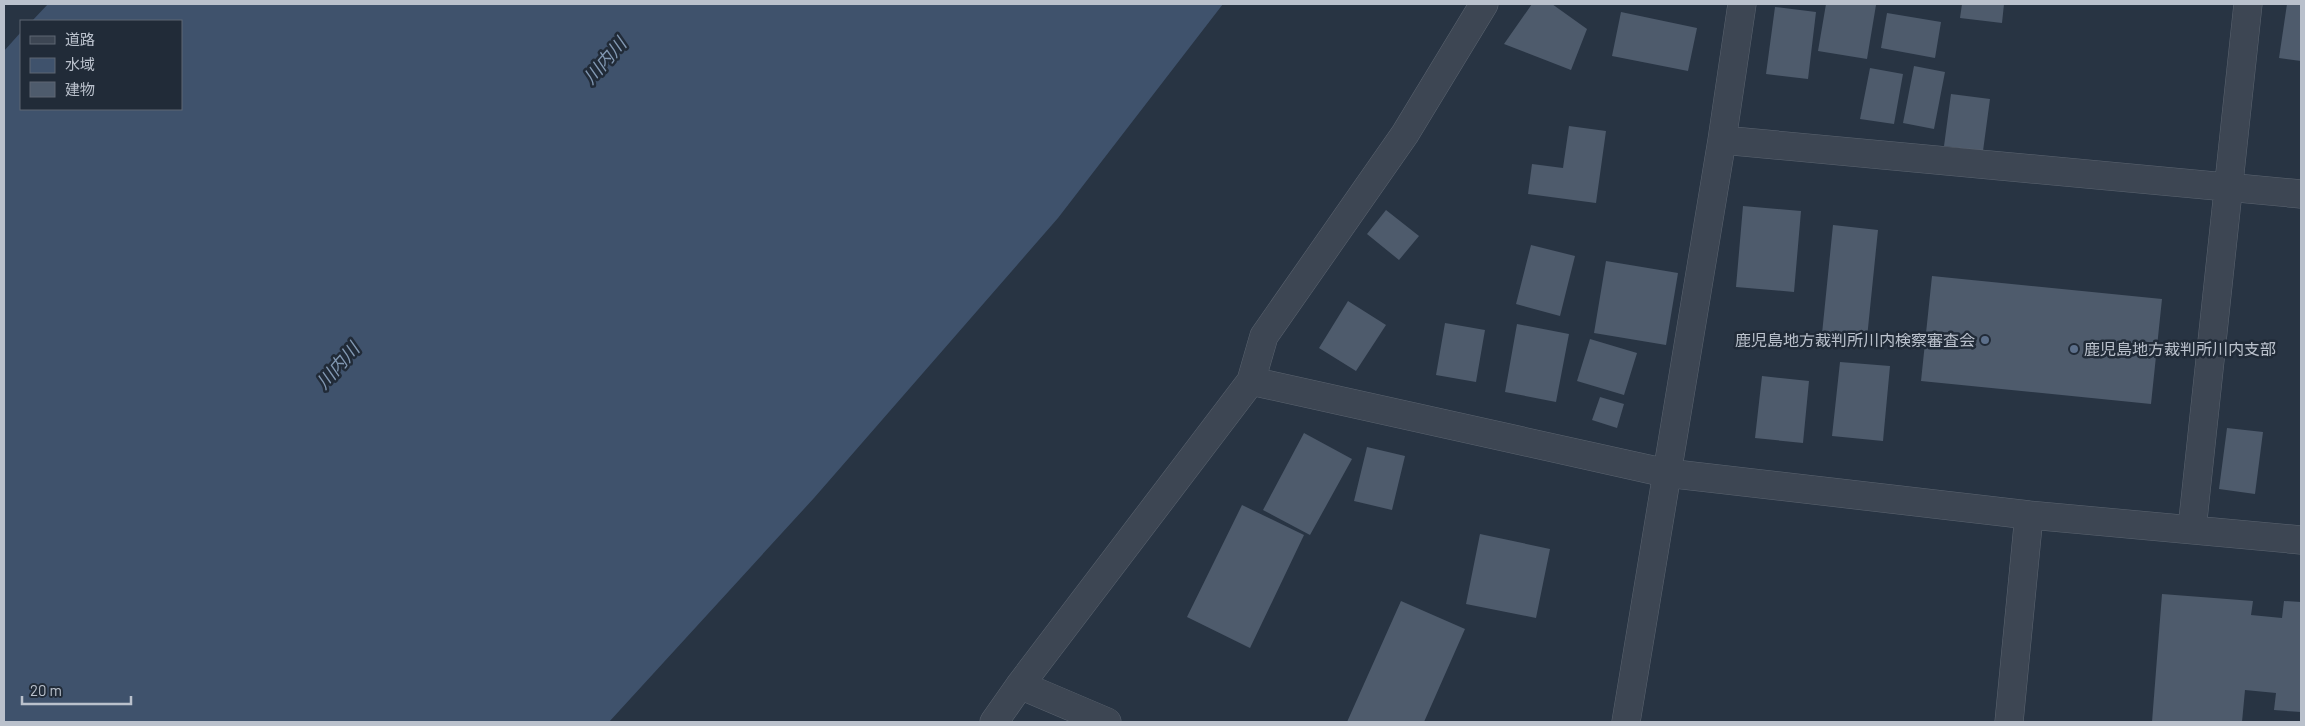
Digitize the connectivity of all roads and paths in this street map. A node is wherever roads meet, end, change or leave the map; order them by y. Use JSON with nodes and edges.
{"nodes":[{"id":1,"x":1484,"y":4,"type":"edge"},
{"id":2,"x":1742,"y":4,"type":"edge"},
{"id":3,"x":2248,"y":4,"type":"edge"},
{"id":4,"x":1722,"y":140,"type":"junction"},
{"id":5,"x":2230,"y":188,"type":"junction"},
{"id":6,"x":2301,"y":194,"type":"edge"},
{"id":7,"x":1251,"y":382,"type":"junction"},
{"id":8,"x":1666,"y":473,"type":"junction"},
{"id":9,"x":2029,"y":515,"type":"junction"},
{"id":10,"x":2192,"y":529,"type":"junction"},
{"id":11,"x":2301,"y":540,"type":"edge"},
{"id":12,"x":1020,"y":685,"type":"junction"},
{"id":13,"x":994,"y":722,"type":"edge"},
{"id":14,"x":1107,"y":722,"type":"edge"},
{"id":15,"x":1626,"y":722,"type":"edge"},
{"id":16,"x":2009,"y":722,"type":"edge"}],
"edges":[{"from":1,"to":7,"type":"street"},
{"from":2,"to":4,"type":"street"},
{"from":3,"to":5,"type":"street"},
{"from":4,"to":5,"type":"street"},
{"from":4,"to":8,"type":"street"},
{"from":5,"to":6,"type":"street"},
{"from":5,"to":10,"type":"street"},
{"from":7,"to":8,"type":"street"},
{"from":7,"to":12,"type":"street"},
{"from":8,"to":9,"type":"street"},
{"from":8,"to":15,"type":"street"},
{"from":9,"to":10,"type":"street"},
{"from":9,"to":16,"type":"street"},
{"from":10,"to":11,"type":"street"},
{"from":12,"to":13,"type":"street"},
{"from":12,"to":14,"type":"street"}]}
